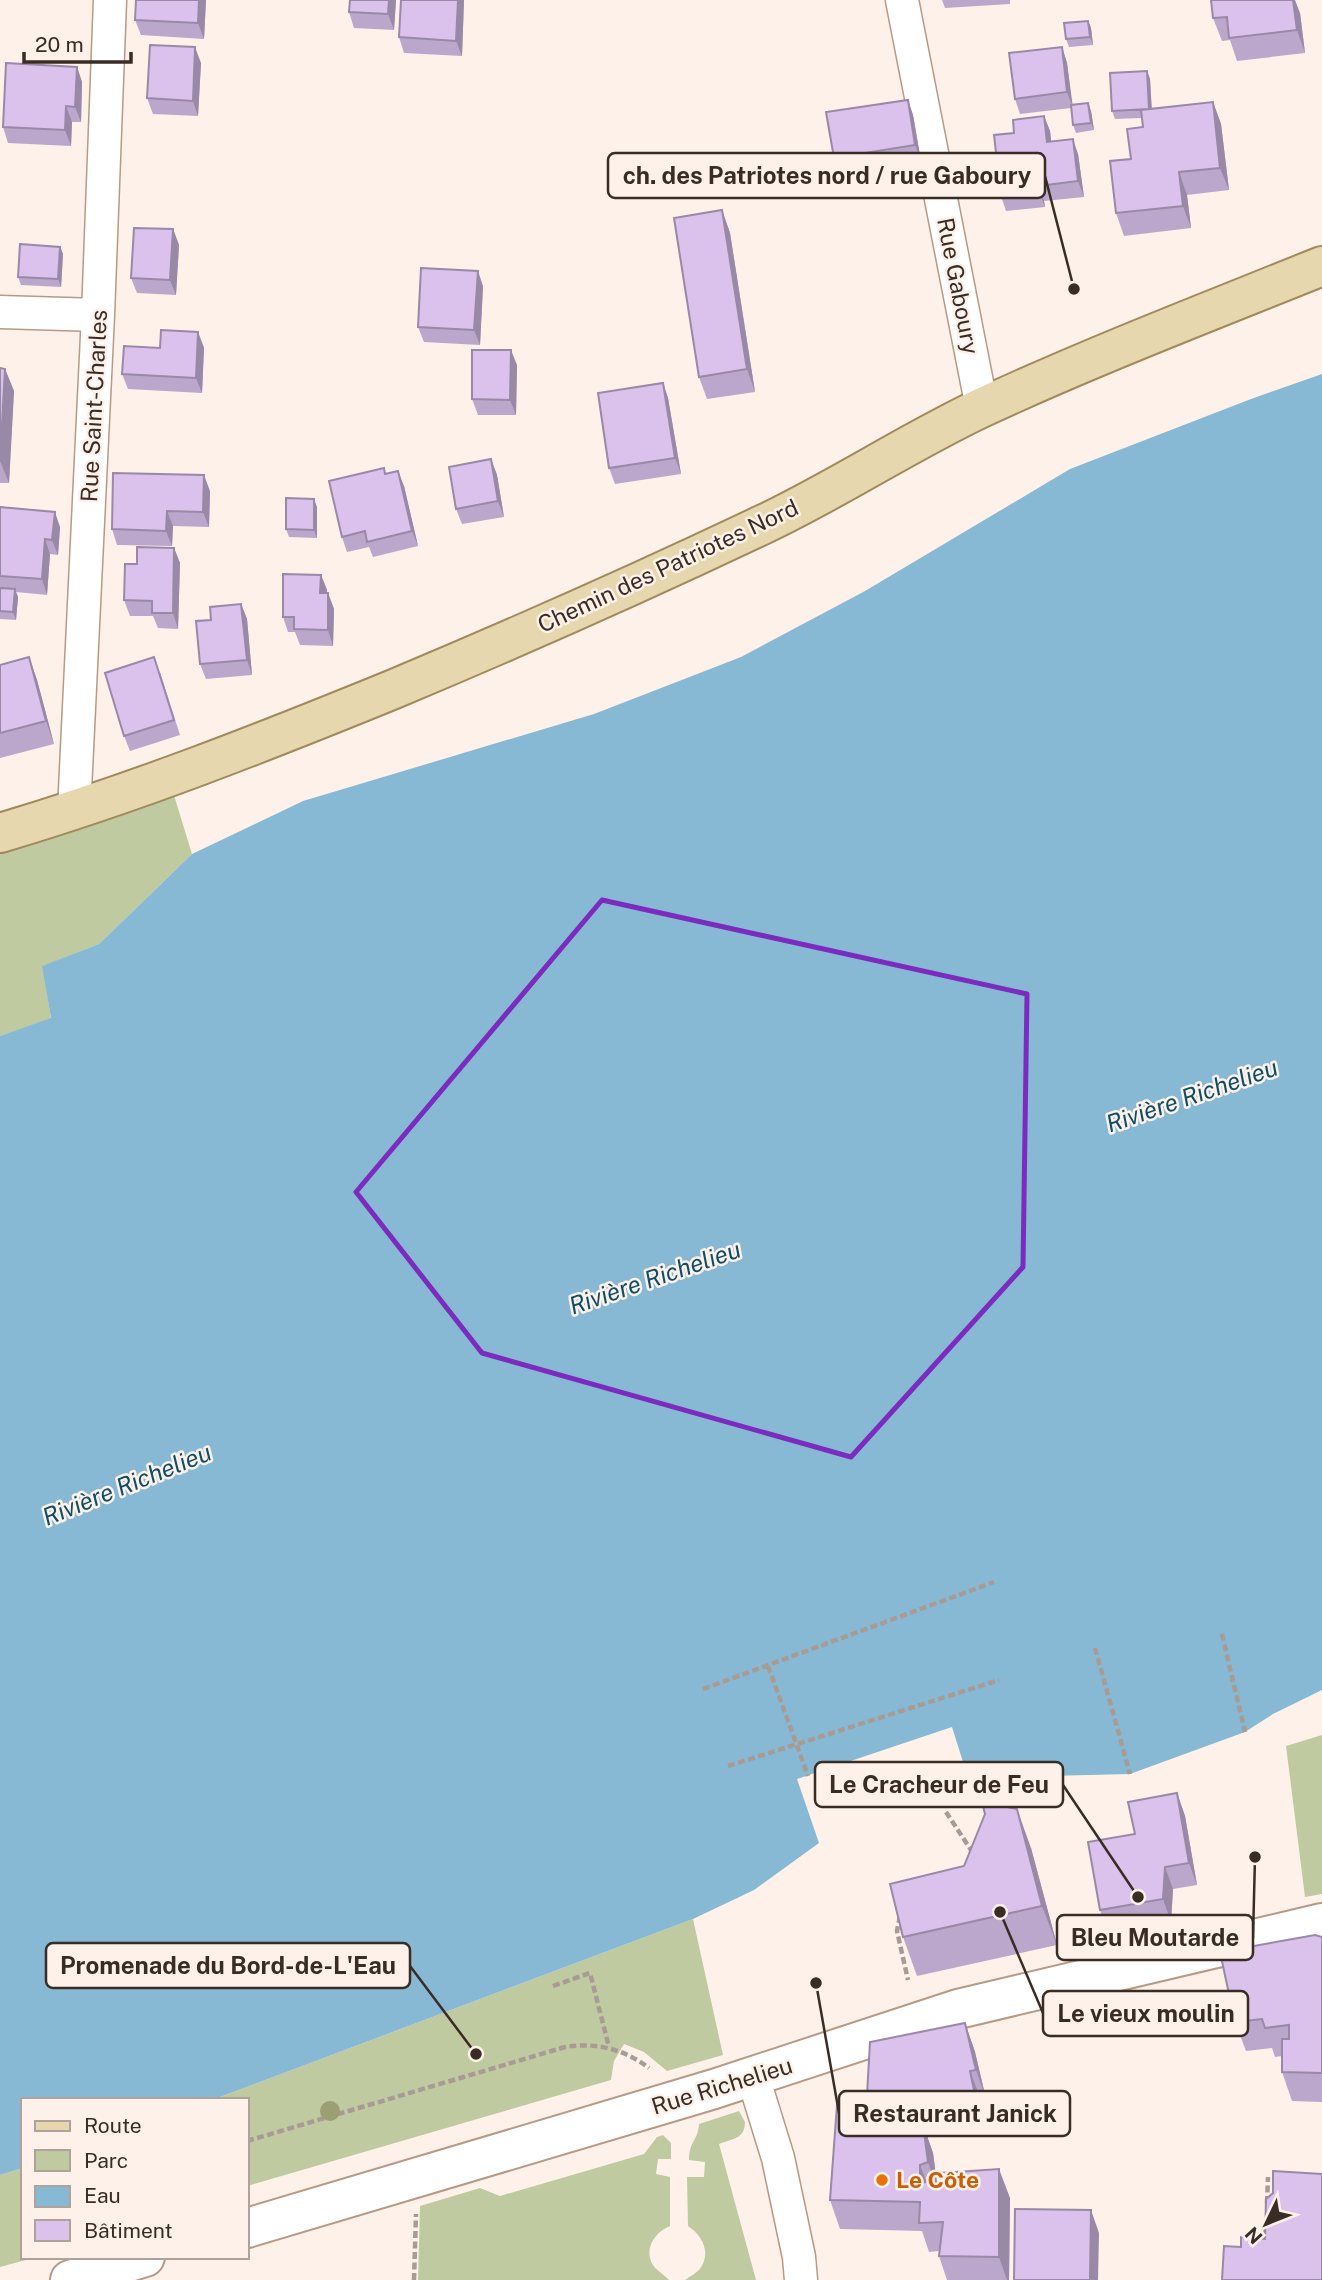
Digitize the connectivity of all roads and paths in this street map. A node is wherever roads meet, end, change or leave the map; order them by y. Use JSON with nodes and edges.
{"nodes":[{"id":1,"x":110,"y":0,"type":"edge"},
{"id":2,"x":902,"y":0,"type":"edge"},
{"id":3,"x":1322,"y":266,"type":"edge"},
{"id":4,"x":0,"y":312,"type":"edge"},
{"id":5,"x":98,"y":315,"type":"junction"},
{"id":6,"x":982,"y":408,"type":"junction"},
{"id":7,"x":74,"y":811,"type":"junction"},
{"id":8,"x":0,"y":833,"type":"edge"},
{"id":9,"x":994,"y":1582,"type":"dead end"},
{"id":10,"x":1222,"y":1634,"type":"dead end"},
{"id":11,"x":1095,"y":1648,"type":"dead end"},
{"id":12,"x":768,"y":1666,"type":"junction"},
{"id":13,"x":999,"y":1680,"type":"dead end"},
{"id":14,"x":703,"y":1689,"type":"dead end"},
{"id":15,"x":1245,"y":1732,"type":"dead end"},
{"id":16,"x":728,"y":1766,"type":"dead end"},
{"id":17,"x":1130,"y":1774,"type":"dead end"},
{"id":18,"x":808,"y":1776,"type":"dead end"},
{"id":19,"x":946,"y":1812,"type":"dead end"},
{"id":20,"x":975,"y":1856,"type":"edge"},
{"id":21,"x":905,"y":1909,"type":"edge"},
{"id":22,"x":1322,"y":1923,"type":"edge"},
{"id":23,"x":908,"y":1980,"type":"edge"},
{"id":24,"x":552,"y":1986,"type":"dead end"},
{"id":25,"x":609,"y":2047,"type":"junction"},
{"id":26,"x":655,"y":2074,"type":"dead end"},
{"id":27,"x":753,"y":2077,"type":"junction"},
{"id":28,"x":248,"y":2141,"type":"edge"},
{"id":29,"x":1268,"y":2177,"type":"dead end"},
{"id":30,"x":417,"y":2179,"type":"junction"},
{"id":31,"x":248,"y":2228,"type":"edge"},
{"id":32,"x":1276,"y":2249,"type":"edge"},
{"id":33,"x":138,"y":2259,"type":"edge"},
{"id":34,"x":69,"y":2280,"type":"edge"},
{"id":35,"x":414,"y":2280,"type":"edge"},
{"id":36,"x":801,"y":2280,"type":"edge"}],
"edges":[{"from":1,"to":5,"type":"street","name":"Rue Saint-Charles"},
{"from":2,"to":6,"type":"street","name":"Rue Gaboury"},
{"from":3,"to":6,"type":"main road","name":"Chemin des Patriotes Nord"},
{"from":4,"to":5,"type":"street"},
{"from":5,"to":7,"type":"street","name":"Rue Saint-Charles"},
{"from":6,"to":7,"type":"main road","name":"Chemin des Patriotes Nord"},
{"from":7,"to":8,"type":"main road","name":"Chemin des Patriotes Nord"},
{"from":9,"to":12,"type":"path"},
{"from":10,"to":15,"type":"path"},
{"from":11,"to":17,"type":"path"},
{"from":12,"to":14,"type":"path"},
{"from":12,"to":18,"type":"path"},
{"from":13,"to":16,"type":"path"},
{"from":19,"to":20,"type":"path"},
{"from":21,"to":23,"type":"path"},
{"from":22,"to":27,"type":"main road","name":"Rue Richelieu"},
{"from":24,"to":25,"type":"path"},
{"from":25,"to":26,"type":"path"},
{"from":25,"to":28,"type":"path"},
{"from":27,"to":30,"type":"main road","name":"Rue Richelieu"},
{"from":27,"to":36,"type":"street"},
{"from":29,"to":32,"type":"path"},
{"from":30,"to":31,"type":"main road","name":"Rue Richelieu"},
{"from":30,"to":35,"type":"path"},
{"from":33,"to":34,"type":"main road"}]}
